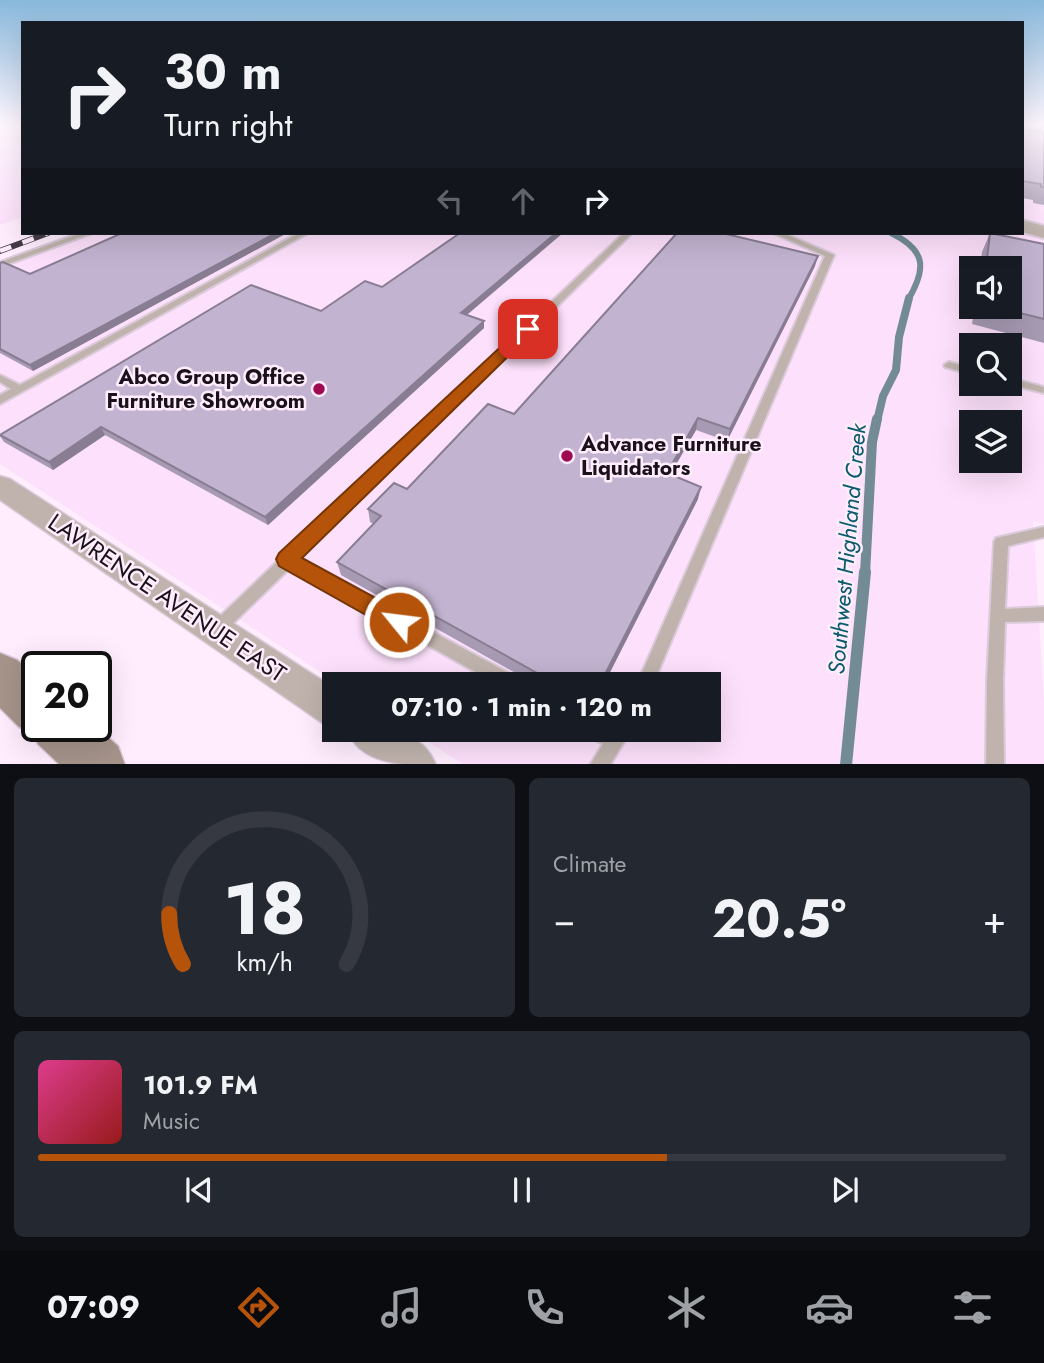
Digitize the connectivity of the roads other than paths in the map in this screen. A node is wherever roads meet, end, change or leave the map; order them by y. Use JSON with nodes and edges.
{"nodes":[{"id":1,"x":1024,"y":227,"type":"edge"},
{"id":2,"x":1044,"y":232,"type":"edge"},
{"id":3,"x":82,"y":235,"type":"edge"},
{"id":4,"x":300,"y":235,"type":"edge"},
{"id":5,"x":626,"y":235,"type":"edge"},
{"id":6,"x":782,"y":235,"type":"edge"},
{"id":7,"x":0,"y":265,"type":"edge"},
{"id":8,"x":949,"y":365,"type":"dead end"},
{"id":9,"x":959,"y":368,"type":"edge"},
{"id":10,"x":0,"y":378,"type":"edge"},
{"id":11,"x":1022,"y":384,"type":"edge"},
{"id":12,"x":19,"y":389,"type":"junction"},
{"id":13,"x":1044,"y":390,"type":"edge"},
{"id":14,"x":0,"y":400,"type":"edge"},
{"id":15,"x":0,"y":486,"type":"edge"},
{"id":16,"x":1043,"y":531,"type":"edge"},
{"id":17,"x":287,"y":559,"type":"junction"},
{"id":18,"x":1044,"y":614,"type":"edge"},
{"id":19,"x":998,"y":616,"type":"junction"},
{"id":20,"x":216,"y":630,"type":"junction"},
{"id":21,"x":490,"y":672,"type":"edge"},
{"id":22,"x":650,"y":672,"type":"edge"},
{"id":23,"x":0,"y":676,"type":"edge"},
{"id":24,"x":21,"y":695,"type":"edge"},
{"id":25,"x":322,"y":701,"type":"edge"},
{"id":26,"x":74,"y":742,"type":"edge"},
{"id":27,"x":383,"y":742,"type":"edge"},
{"id":28,"x":614,"y":742,"type":"edge"},
{"id":29,"x":98,"y":764,"type":"edge"},
{"id":30,"x":416,"y":764,"type":"edge"},
{"id":31,"x":600,"y":764,"type":"edge"},
{"id":32,"x":995,"y":764,"type":"edge"}],
"edges":[{"from":1,"to":2,"type":"street"},
{"from":3,"to":7,"type":"lane"},
{"from":4,"to":12,"type":"lane"},
{"from":5,"to":17,"type":"lane"},
{"from":6,"to":22,"type":"lane"},
{"from":8,"to":9,"type":"lane"},
{"from":10,"to":12,"type":"lane"},
{"from":11,"to":13,"type":"lane"},
{"from":12,"to":14,"type":"lane"},
{"from":15,"to":20,"type":"street","name":"LAWRENCE AVENUE EAST"},
{"from":16,"to":19,"type":"lane"},
{"from":17,"to":20,"type":"lane"},
{"from":17,"to":21,"type":"lane"},
{"from":18,"to":19,"type":"lane"},
{"from":19,"to":32,"type":"lane"},
{"from":20,"to":25,"type":"street","name":"LAWRENCE AVENUE EAST"},
{"from":23,"to":24,"type":"main road"},
{"from":26,"to":29,"type":"main road"},
{"from":27,"to":30,"type":"street"},
{"from":28,"to":31,"type":"lane"}]}
